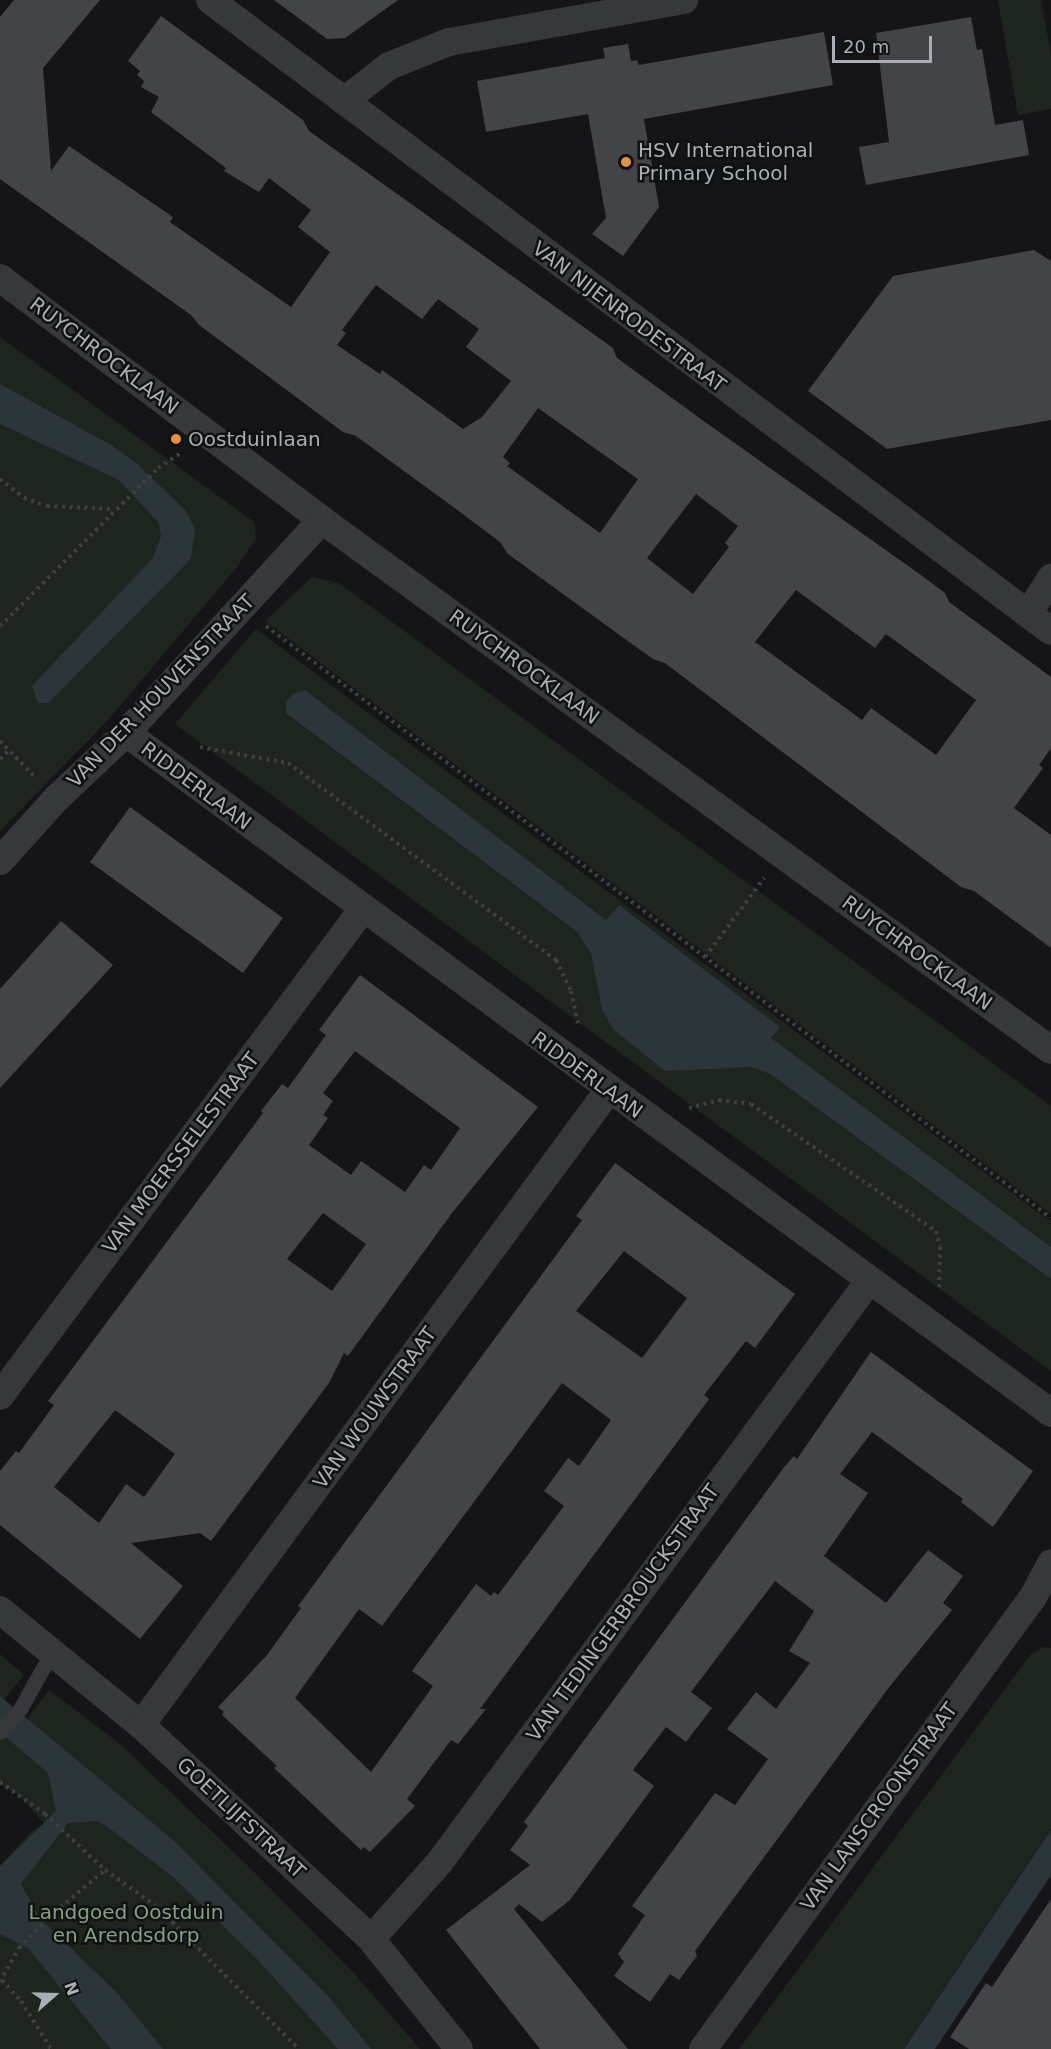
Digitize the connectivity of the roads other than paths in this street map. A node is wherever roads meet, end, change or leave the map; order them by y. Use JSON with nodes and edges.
{"nodes":[{"id":1,"x":210,"y":0,"type":"edge"},
{"id":2,"x":684,"y":0,"type":"edge"},
{"id":3,"x":344,"y":101,"type":"junction"},
{"id":4,"x":0,"y":278,"type":"edge"},
{"id":5,"x":322,"y":520,"type":"junction"},
{"id":6,"x":1051,"y":578,"type":"edge"},
{"id":7,"x":1028,"y":614,"type":"junction"},
{"id":8,"x":1051,"y":631,"type":"edge"},
{"id":9,"x":126,"y":733,"type":"junction"},
{"id":10,"x":0,"y":861,"type":"edge"},
{"id":11,"x":362,"y":910,"type":"junction"},
{"id":12,"x":1051,"y":1050,"type":"edge"},
{"id":13,"x":598,"y":1084,"type":"junction"},
{"id":14,"x":869,"y":1281,"type":"junction"},
{"id":15,"x":0,"y":1396,"type":"edge"},
{"id":16,"x":1051,"y":1413,"type":"edge"},
{"id":17,"x":1051,"y":1563,"type":"edge"},
{"id":18,"x":1042,"y":1604,"type":"edge"},
{"id":19,"x":0,"y":1610,"type":"edge"},
{"id":20,"x":52,"y":1652,"type":"junction"},
{"id":21,"x":141,"y":1725,"type":"junction"},
{"id":22,"x":0,"y":1732,"type":"edge"},
{"id":23,"x":370,"y":1939,"type":"junction"},
{"id":24,"x":459,"y":2049,"type":"edge"},
{"id":25,"x":703,"y":2049,"type":"edge"}],
"edges":[{"from":1,"to":3,"type":"street","name":"VAN NIJENRODESTRAAT"},
{"from":2,"to":3,"type":"street"},
{"from":3,"to":7,"type":"street","name":"VAN NIJENRODESTRAAT"},
{"from":4,"to":5,"type":"street","name":"RUYCHROCKLAAN"},
{"from":5,"to":9,"type":"street","name":"VAN DER HOUVENSTRAAT"},
{"from":5,"to":12,"type":"street","name":"RUYCHROCKLAAN"},
{"from":6,"to":7,"type":"street"},
{"from":7,"to":8,"type":"street","name":"VAN NIJENRODESTRAAT"},
{"from":9,"to":10,"type":"street","name":"VAN DER HOUVENSTRAAT"},
{"from":9,"to":11,"type":"street","name":"RIDDERLAAN"},
{"from":11,"to":13,"type":"street","name":"RIDDERLAAN"},
{"from":11,"to":15,"type":"street","name":"VAN MOERSSELESTRAAT"},
{"from":13,"to":14,"type":"street","name":"RIDDERLAAN"},
{"from":13,"to":21,"type":"street","name":"VAN WOUWSTRAAT"},
{"from":14,"to":16,"type":"street","name":"RIDDERLAAN"},
{"from":14,"to":23,"type":"street","name":"VAN TEDINGERBROUCKSTRAAT"},
{"from":17,"to":18,"type":"street","name":"VAN LANSCROONSTRAAT"},
{"from":18,"to":25,"type":"street","name":"VAN LANSCROONSTRAAT"},
{"from":19,"to":20,"type":"street","name":"GOETLIJFSTRAAT"},
{"from":20,"to":21,"type":"street","name":"GOETLIJFSTRAAT"},
{"from":20,"to":22,"type":"lane"},
{"from":21,"to":23,"type":"street","name":"GOETLIJFSTRAAT"},
{"from":23,"to":24,"type":"street","name":"GOETLIJFSTRAAT"}]}
